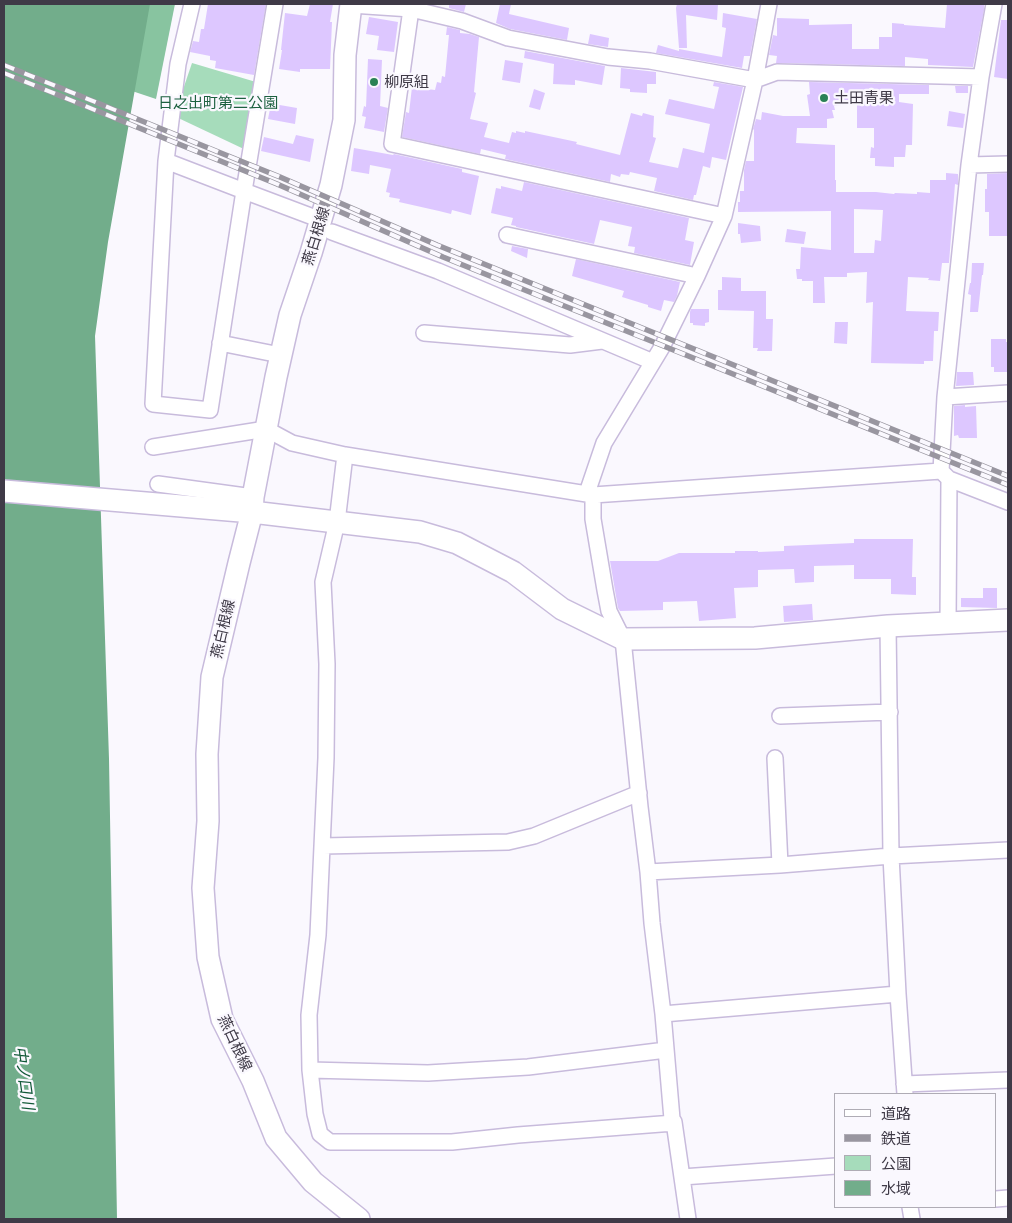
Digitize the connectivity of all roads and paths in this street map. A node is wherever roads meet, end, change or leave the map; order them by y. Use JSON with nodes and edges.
{"nodes":[{"id":1,"x":192,"y":4,"type":"edge"},
{"id":2,"x":275,"y":4,"type":"edge"},
{"id":3,"x":351,"y":4,"type":"edge"},
{"id":4,"x":769,"y":4,"type":"edge"},
{"id":5,"x":994,"y":4,"type":"edge"},
{"id":6,"x":411,"y":9,"type":"junction"},
{"id":7,"x":981,"y":77,"type":"junction"},
{"id":8,"x":755,"y":80,"type":"junction"},
{"id":9,"x":166,"y":161,"type":"junction"},
{"id":10,"x":1008,"y":164,"type":"edge"},
{"id":11,"x":969,"y":165,"type":"junction"},
{"id":12,"x":244,"y":191,"type":"junction"},
{"id":13,"x":724,"y":216,"type":"junction"},
{"id":14,"x":326,"y":226,"type":"junction"},
{"id":15,"x":507,"y":235,"type":"dead end"},
{"id":16,"x":697,"y":276,"type":"junction"},
{"id":17,"x":424,"y":333,"type":"dead end"},
{"id":18,"x":604,"y":341,"type":"junction"},
{"id":19,"x":220,"y":343,"type":"junction"},
{"id":20,"x":280,"y":355,"type":"junction"},
{"id":21,"x":653,"y":362,"type":"junction"},
{"id":22,"x":1008,"y":394,"type":"edge"},
{"id":23,"x":945,"y":397,"type":"junction"},
{"id":24,"x":266,"y":429,"type":"junction"},
{"id":25,"x":153,"y":447,"type":"dead end"},
{"id":26,"x":345,"y":455,"type":"junction"},
{"id":27,"x":945,"y":475,"type":"junction"},
{"id":28,"x":4,"y":490,"type":"edge"},
{"id":29,"x":590,"y":494,"type":"junction"},
{"id":30,"x":1008,"y":502,"type":"edge"},
{"id":31,"x":252,"y":505,"type":"junction"},
{"id":32,"x":337,"y":522,"type":"junction"},
{"id":33,"x":1008,"y":620,"type":"edge"},
{"id":34,"x":948,"y":623,"type":"junction"},
{"id":35,"x":888,"y":626,"type":"junction"},
{"id":36,"x":623,"y":639,"type":"junction"},
{"id":37,"x":890,"y":712,"type":"junction"},
{"id":38,"x":780,"y":716,"type":"dead end"},
{"id":39,"x":775,"y":758,"type":"dead end"},
{"id":40,"x":638,"y":793,"type":"junction"},
{"id":41,"x":322,"y":846,"type":"junction"},
{"id":42,"x":1008,"y":850,"type":"edge"},
{"id":43,"x":891,"y":856,"type":"junction"},
{"id":44,"x":780,"y":865,"type":"junction"},
{"id":45,"x":648,"y":872,"type":"junction"},
{"id":46,"x":898,"y":994,"type":"junction"},
{"id":47,"x":663,"y":1014,"type":"junction"},
{"id":48,"x":666,"y":1050,"type":"junction"},
{"id":49,"x":310,"y":1070,"type":"junction"},
{"id":50,"x":1008,"y":1080,"type":"edge"},
{"id":51,"x":904,"y":1089,"type":"edge"},
{"id":52,"x":674,"y":1123,"type":"junction"},
{"id":53,"x":834,"y":1166,"type":"edge"},
{"id":54,"x":682,"y":1177,"type":"junction"},
{"id":55,"x":359,"y":1219,"type":"edge"},
{"id":56,"x":688,"y":1219,"type":"edge"}],
"edges":[{"from":1,"to":9,"type":"street"},
{"from":2,"to":12,"type":"street"},
{"from":3,"to":6,"type":"street"},
{"from":3,"to":14,"type":"main road","name":"燕白根線"},
{"from":4,"to":8,"type":"street"},
{"from":5,"to":7,"type":"street"},
{"from":6,"to":8,"type":"street"},
{"from":6,"to":13,"type":"street"},
{"from":7,"to":8,"type":"street"},
{"from":7,"to":11,"type":"street"},
{"from":8,"to":13,"type":"street"},
{"from":9,"to":12,"type":"street"},
{"from":9,"to":19,"type":"street"},
{"from":10,"to":11,"type":"street"},
{"from":11,"to":23,"type":"street"},
{"from":12,"to":14,"type":"street"},
{"from":12,"to":19,"type":"street"},
{"from":13,"to":16,"type":"street"},
{"from":14,"to":18,"type":"street"},
{"from":14,"to":20,"type":"main road","name":"燕白根線"},
{"from":15,"to":16,"type":"street"},
{"from":16,"to":21,"type":"street"},
{"from":17,"to":18,"type":"street"},
{"from":18,"to":21,"type":"street"},
{"from":19,"to":20,"type":"street"},
{"from":20,"to":24,"type":"main road","name":"燕白根線"},
{"from":21,"to":29,"type":"street"},
{"from":22,"to":23,"type":"street"},
{"from":23,"to":27,"type":"street"},
{"from":24,"to":25,"type":"street"},
{"from":24,"to":26,"type":"street"},
{"from":24,"to":31,"type":"main road","name":"燕白根線"},
{"from":26,"to":29,"type":"street"},
{"from":26,"to":32,"type":"street"},
{"from":27,"to":29,"type":"street"},
{"from":27,"to":30,"type":"street"},
{"from":27,"to":34,"type":"street"},
{"from":28,"to":31,"type":"main road"},
{"from":29,"to":36,"type":"street"},
{"from":31,"to":32,"type":"main road"},
{"from":31,"to":55,"type":"main road","name":"燕白根線"},
{"from":32,"to":36,"type":"main road"},
{"from":32,"to":41,"type":"street"},
{"from":33,"to":34,"type":"main road"},
{"from":34,"to":35,"type":"main road"},
{"from":35,"to":36,"type":"main road"},
{"from":35,"to":37,"type":"street"},
{"from":36,"to":40,"type":"street"},
{"from":37,"to":38,"type":"street"},
{"from":37,"to":43,"type":"street"},
{"from":39,"to":44,"type":"street"},
{"from":40,"to":41,"type":"street"},
{"from":40,"to":45,"type":"street"},
{"from":41,"to":49,"type":"street"},
{"from":42,"to":43,"type":"street"},
{"from":43,"to":44,"type":"street"},
{"from":43,"to":46,"type":"street"},
{"from":44,"to":45,"type":"street"},
{"from":45,"to":47,"type":"street"},
{"from":46,"to":47,"type":"street"},
{"from":46,"to":51,"type":"street"},
{"from":47,"to":48,"type":"street"},
{"from":48,"to":49,"type":"street"},
{"from":48,"to":52,"type":"street"},
{"from":49,"to":52,"type":"street"},
{"from":50,"to":51,"type":"street"},
{"from":52,"to":54,"type":"street"},
{"from":53,"to":54,"type":"street"},
{"from":54,"to":56,"type":"street"}]}
